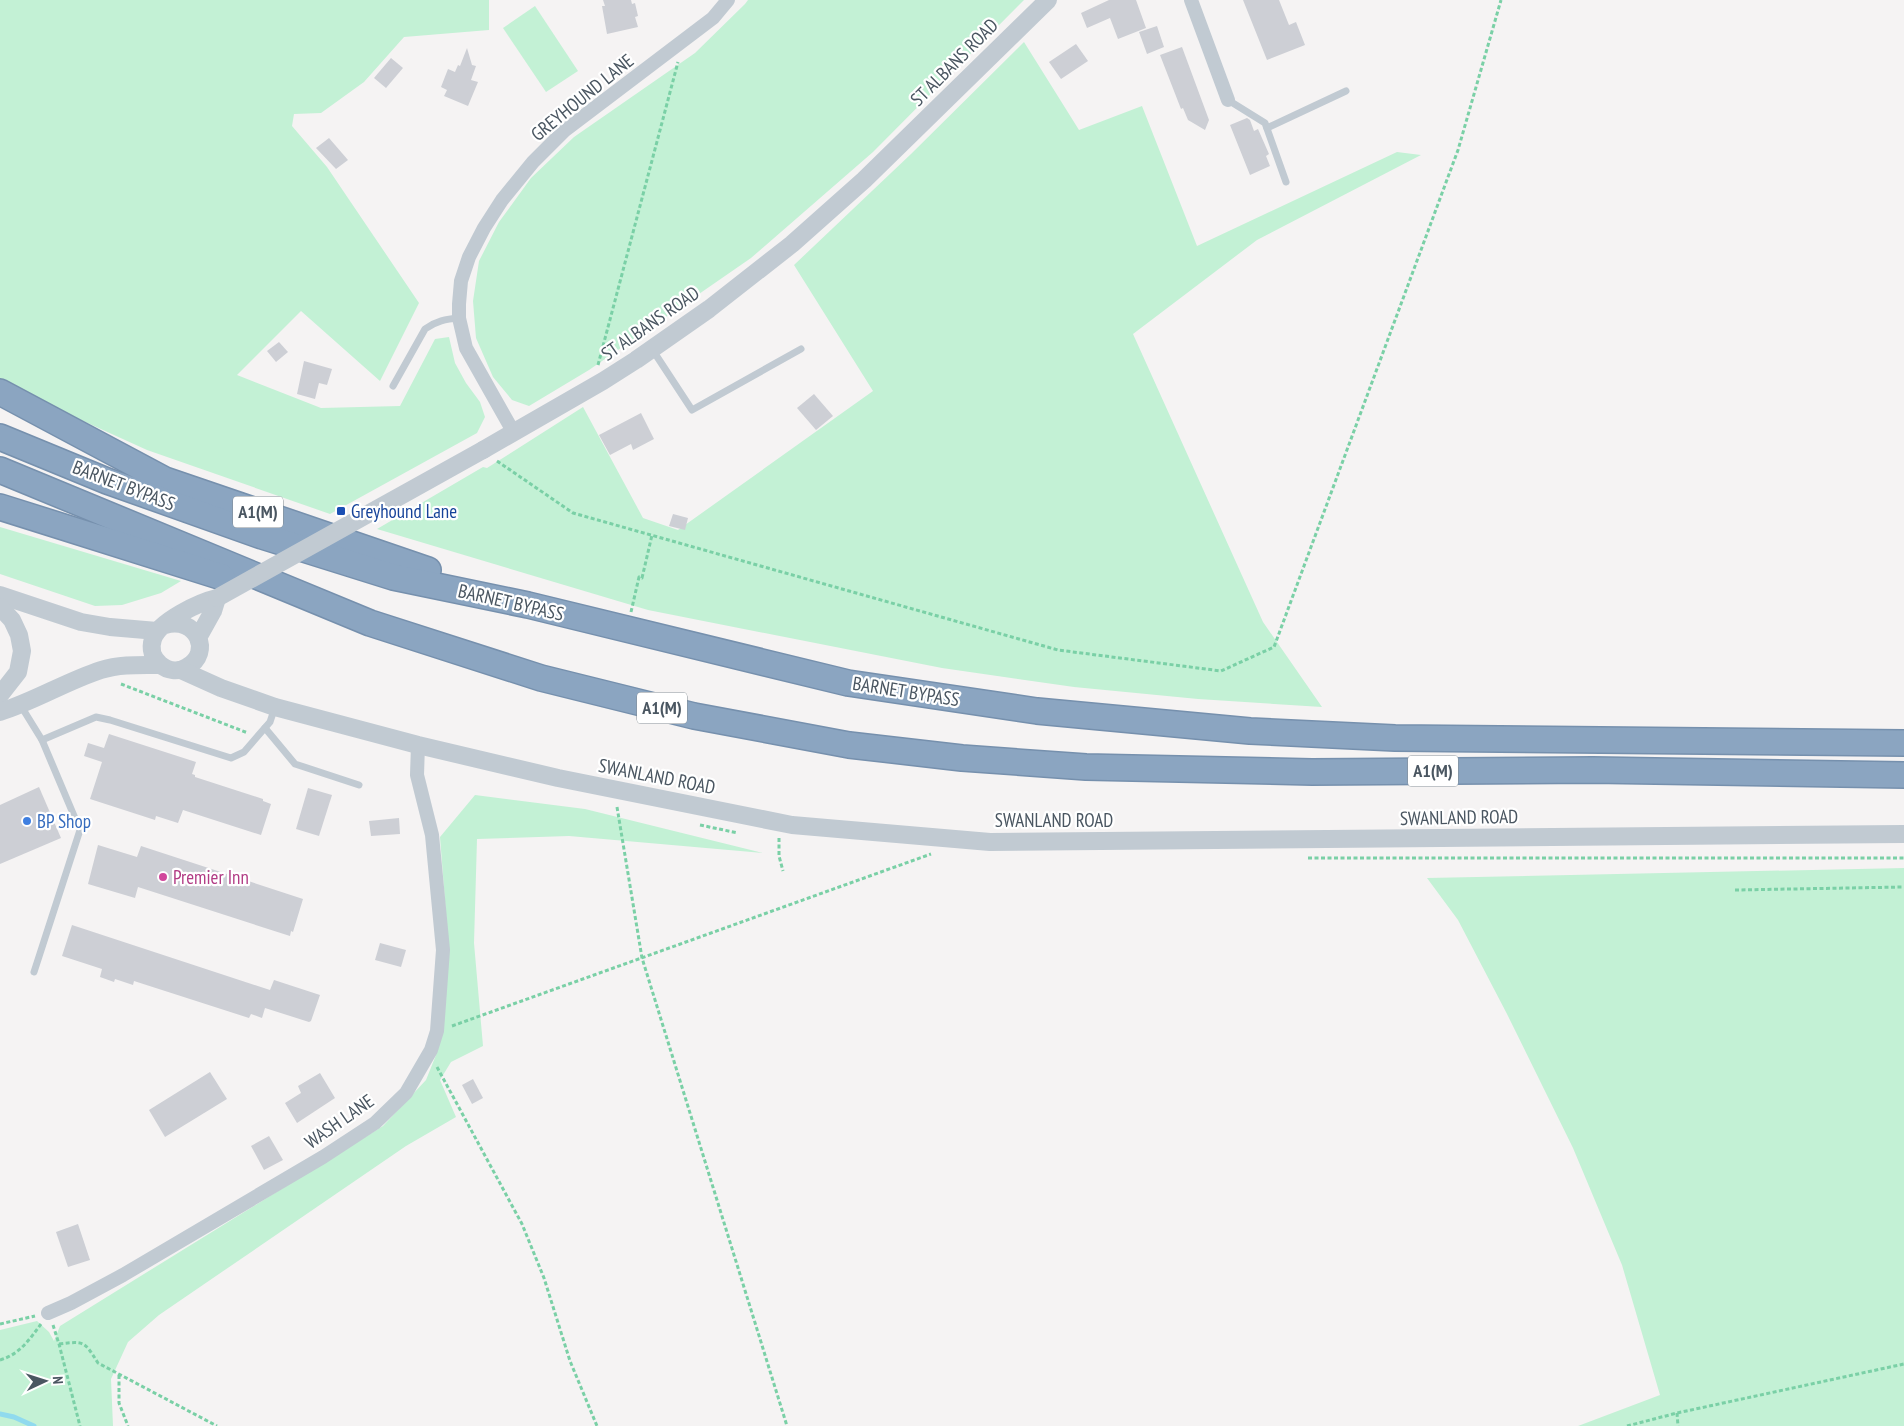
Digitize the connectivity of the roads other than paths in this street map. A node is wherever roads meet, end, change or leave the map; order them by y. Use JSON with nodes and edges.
{"nodes":[{"id":1,"x":728,"y":0,"type":"edge"},
{"id":2,"x":1048,"y":0,"type":"edge"},
{"id":3,"x":1191,"y":0,"type":"edge"},
{"id":4,"x":1346,"y":91,"type":"dead end"},
{"id":5,"x":1228,"y":100,"type":"joint"},
{"id":6,"x":1267,"y":128,"type":"junction"},
{"id":7,"x":1286,"y":182,"type":"dead end"},
{"id":8,"x":459,"y":318,"type":"junction"},
{"id":9,"x":652,"y":349,"type":"junction"},
{"id":10,"x":801,"y":350,"type":"dead end"},
{"id":11,"x":393,"y":386,"type":"dead end"},
{"id":12,"x":0,"y":392,"type":"edge"},
{"id":13,"x":514,"y":433,"type":"junction"},
{"id":14,"x":0,"y":437,"type":"edge"},
{"id":15,"x":0,"y":470,"type":"edge"},
{"id":16,"x":0,"y":507,"type":"edge"},
{"id":17,"x":0,"y":595,"type":"edge"},
{"id":18,"x":217,"y":598,"type":"junction"},
{"id":19,"x":528,"y":605,"type":"junction"},
{"id":20,"x":0,"y":607,"type":"edge"},
{"id":21,"x":370,"y":623,"type":"junction"},
{"id":22,"x":161,"y":628,"type":"junction"},
{"id":23,"x":198,"y":638,"type":"junction"},
{"id":24,"x":196,"y":659,"type":"junction"},
{"id":25,"x":160,"y":665,"type":"junction"},
{"id":26,"x":181,"y":670,"type":"junction"},
{"id":27,"x":221,"y":688,"type":"junction"},
{"id":28,"x":0,"y":695,"type":"edge"},
{"id":29,"x":21,"y":705,"type":"junction"},
{"id":30,"x":275,"y":707,"type":"junction"},
{"id":31,"x":0,"y":712,"type":"edge"},
{"id":32,"x":265,"y":728,"type":"junction"},
{"id":33,"x":42,"y":740,"type":"junction"},
{"id":34,"x":1904,"y":743,"type":"edge"},
{"id":35,"x":418,"y":745,"type":"junction"},
{"id":36,"x":1904,"y":775,"type":"edge"},
{"id":37,"x":359,"y":785,"type":"dead end"},
{"id":38,"x":1904,"y":834,"type":"edge"},
{"id":39,"x":34,"y":972,"type":"dead end"},
{"id":40,"x":48,"y":1313,"type":"road end"}],
"edges":[{"from":1,"to":8,"type":"street","name":"GREYHOUND LANE"},
{"from":2,"to":9,"type":"street","name":"ST ALBANS ROAD"},
{"from":3,"to":5,"type":"street"},
{"from":4,"to":6,"type":"lane"},
{"from":5,"to":6,"type":"lane"},
{"from":6,"to":7,"type":"lane"},
{"from":8,"to":11,"type":"lane"},
{"from":8,"to":13,"type":"street","name":"GREYHOUND LANE"},
{"from":9,"to":10,"type":"lane"},
{"from":9,"to":13,"type":"street","name":"ST ALBANS ROAD"},
{"from":12,"to":19,"type":"highway","number":"A1(M)"},
{"from":13,"to":18,"type":"street","name":"ST ALBANS ROAD","bridge":true},
{"from":14,"to":19,"type":"highway","name":"BARNET BYPASS","number":"A1(M)"},
{"from":15,"to":21,"type":"highway","name":"BARNET BYPASS","number":"A1(M)"},
{"from":16,"to":21,"type":"highway","number":"A1(M)"},
{"from":17,"to":22,"type":"street"},
{"from":18,"to":22,"type":"street","name":"ST ALBANS ROAD"},
{"from":18,"to":23,"type":"street"},
{"from":19,"to":34,"type":"highway","name":"BARNET BYPASS","number":"A1(M)"},
{"from":20,"to":28,"type":"street"},
{"from":21,"to":36,"type":"highway","name":"BARNET BYPASS","number":"A1(M)"},
{"from":22,"to":23,"type":"street"},
{"from":22,"to":25,"type":"street"},
{"from":23,"to":24,"type":"street"},
{"from":24,"to":26,"type":"street"},
{"from":24,"to":27,"type":"street","name":"SWANLAND ROAD"},
{"from":25,"to":26,"type":"street"},
{"from":25,"to":29,"type":"street"},
{"from":26,"to":27,"type":"street","name":"SWANLAND ROAD"},
{"from":27,"to":30,"type":"street","name":"SWANLAND ROAD"},
{"from":29,"to":31,"type":"street"},
{"from":29,"to":33,"type":"lane"},
{"from":30,"to":32,"type":"lane"},
{"from":30,"to":35,"type":"street","name":"SWANLAND ROAD"},
{"from":32,"to":33,"type":"lane"},
{"from":32,"to":37,"type":"lane"},
{"from":33,"to":39,"type":"lane"},
{"from":35,"to":38,"type":"street","name":"SWANLAND ROAD"},
{"from":35,"to":40,"type":"street","name":"WASH LANE"}]}
